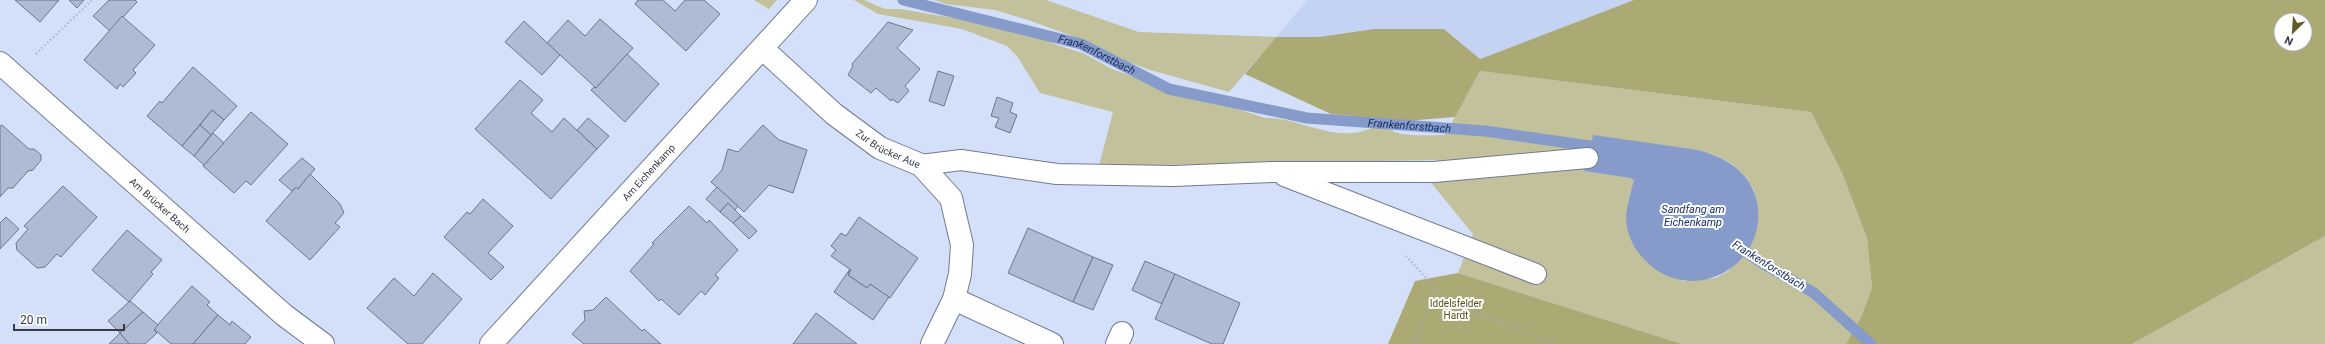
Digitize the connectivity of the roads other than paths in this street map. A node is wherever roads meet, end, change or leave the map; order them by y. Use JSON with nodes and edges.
{"nodes":[{"id":1,"x":806,"y":0,"type":"edge"},
{"id":2,"x":763,"y":49,"type":"junction"},
{"id":3,"x":7,"y":69,"type":"edge"},
{"id":4,"x":1588,"y":158,"type":"dead end"},
{"id":5,"x":921,"y":165,"type":"junction"},
{"id":6,"x":1273,"y":172,"type":"junction"},
{"id":7,"x":1536,"y":274,"type":"dead end"},
{"id":8,"x":954,"y":299,"type":"junction"},
{"id":9,"x":323,"y":344,"type":"edge"},
{"id":10,"x":491,"y":344,"type":"edge"},
{"id":11,"x":932,"y":344,"type":"edge"},
{"id":12,"x":1052,"y":344,"type":"edge"}],
"edges":[{"from":1,"to":2,"type":"street","name":"Am Eichenkamp"},
{"from":2,"to":5,"type":"street","name":"Zur Brücker Aue"},
{"from":2,"to":10,"type":"street","name":"Am Eichenkamp"},
{"from":3,"to":9,"type":"street","name":"Am Brücker Bach"},
{"from":4,"to":6,"type":"lane"},
{"from":5,"to":6,"type":"lane"},
{"from":5,"to":8,"type":"street","name":"Zur Brücker Aue"},
{"from":6,"to":7,"type":"lane"},
{"from":8,"to":11,"type":"street","name":"Zur Brücker Aue"},
{"from":8,"to":12,"type":"street"}]}
